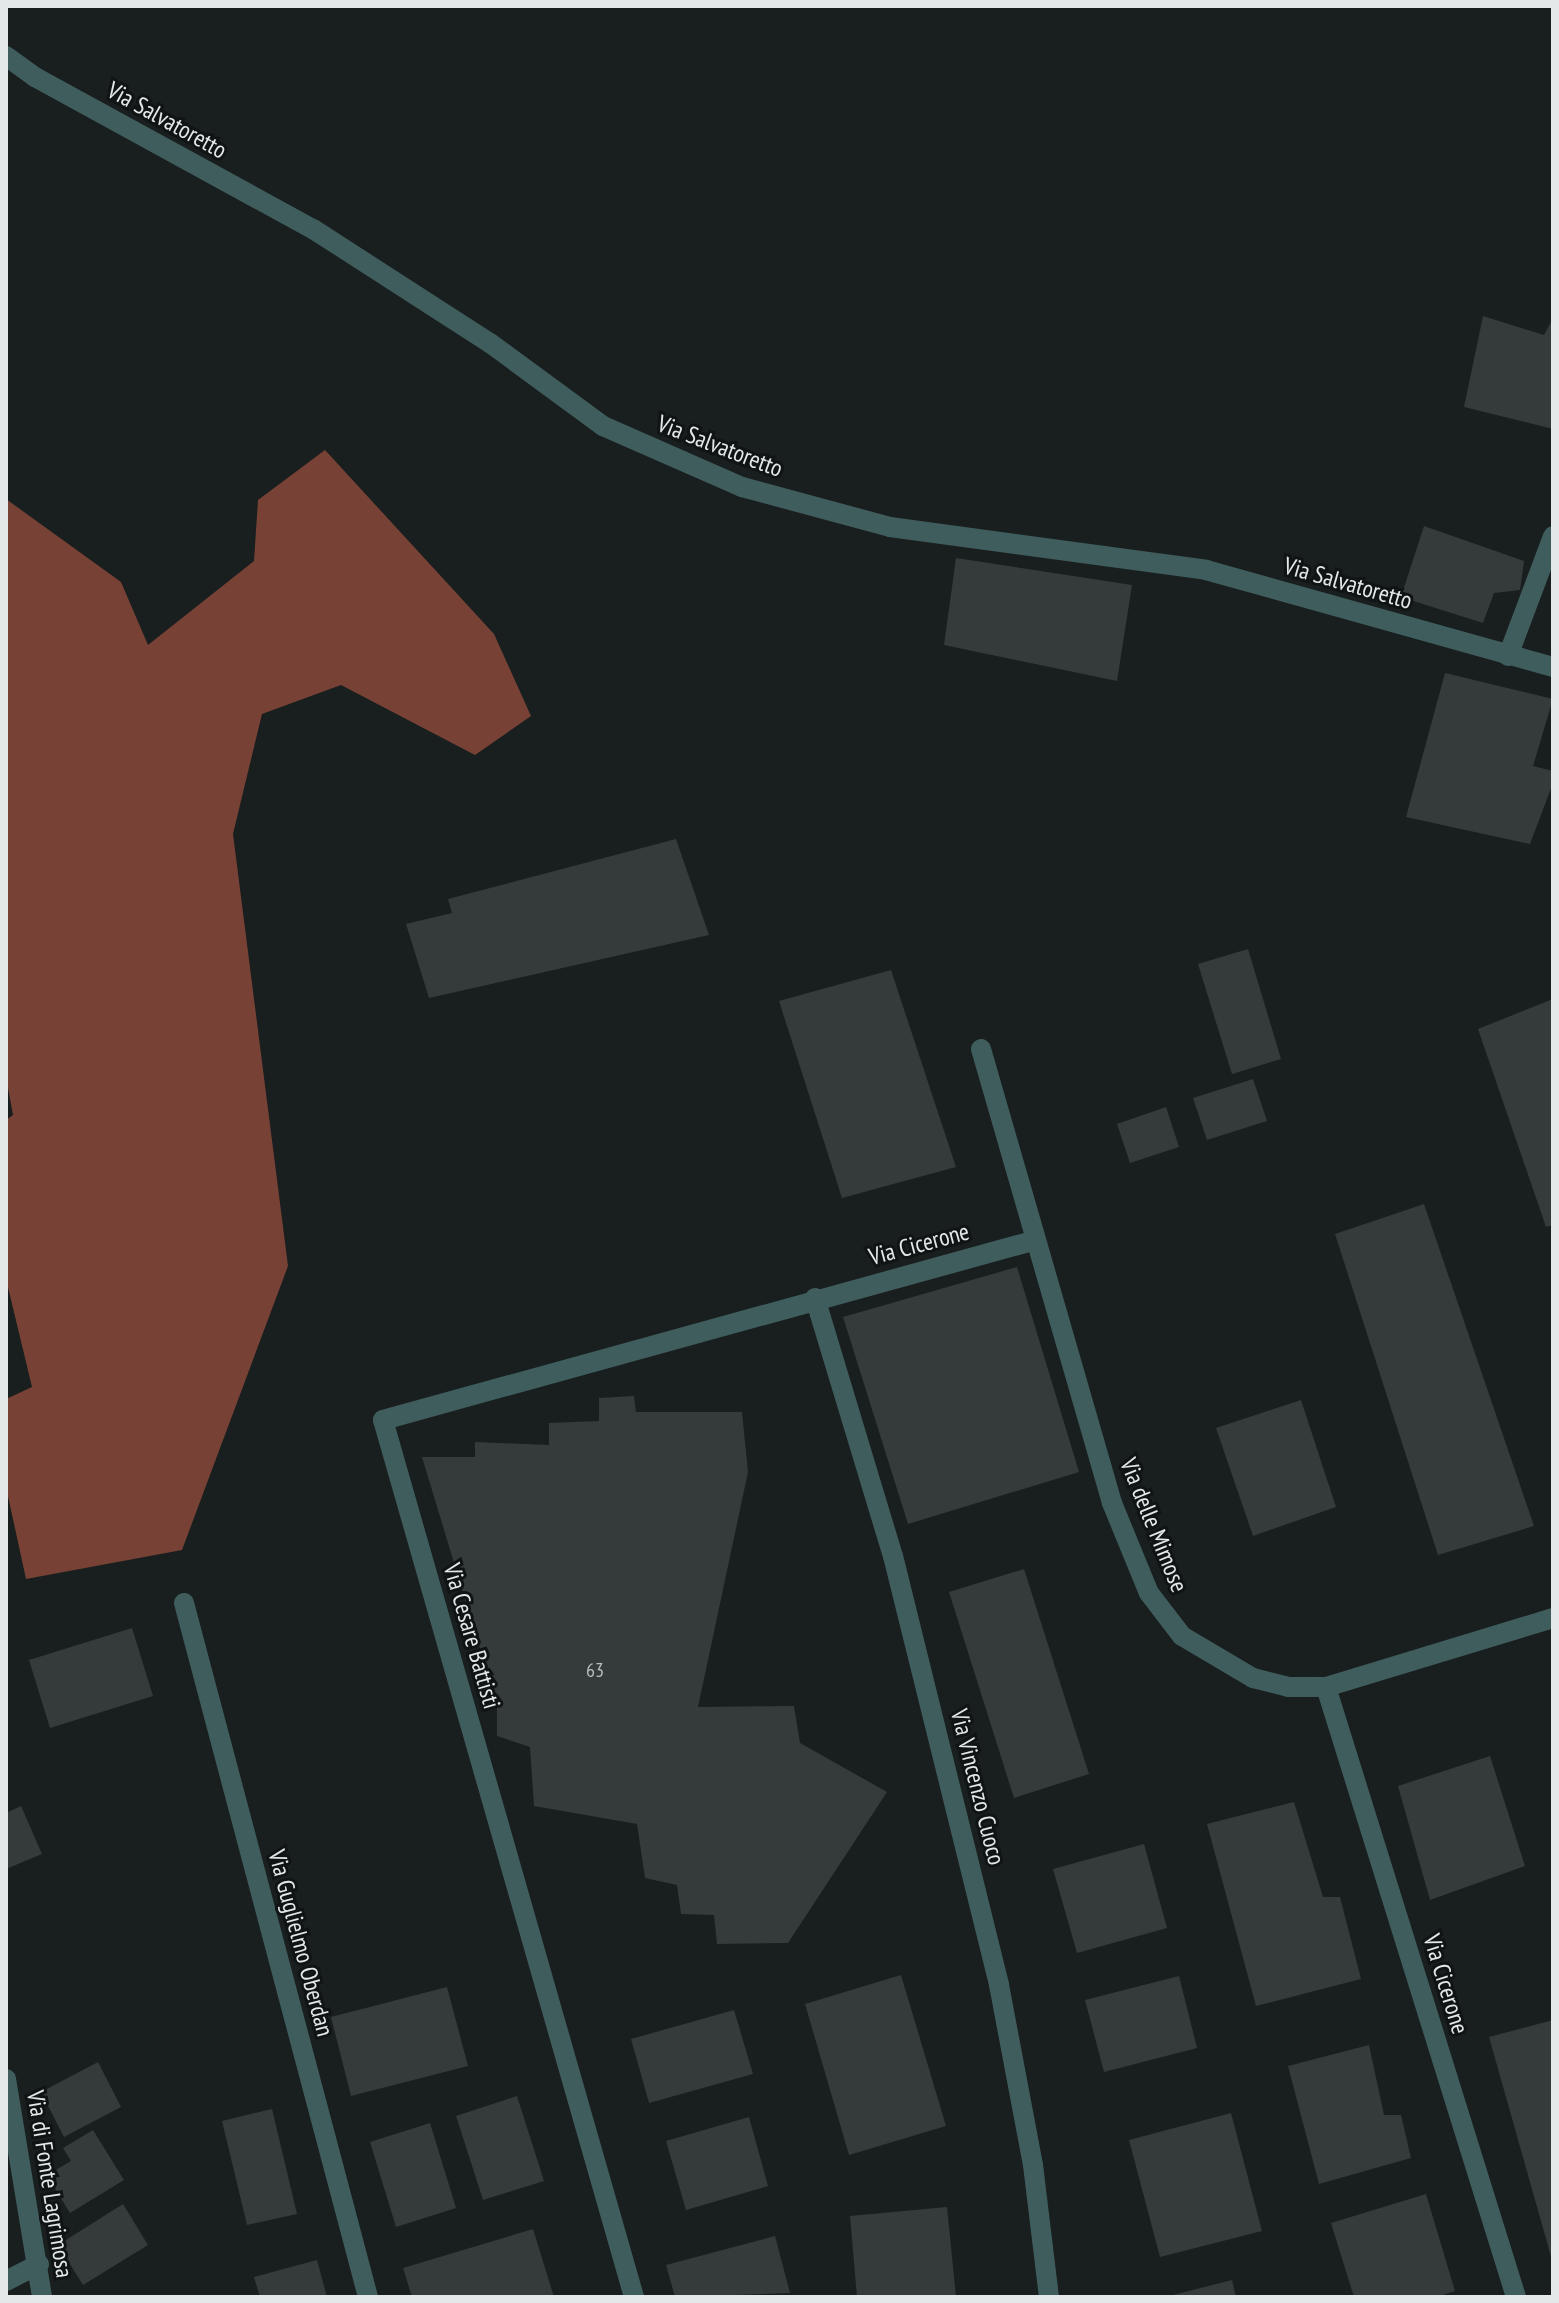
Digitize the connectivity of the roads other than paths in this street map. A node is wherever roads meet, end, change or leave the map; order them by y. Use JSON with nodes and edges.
{"nodes":[{"id":1,"x":6,"y":56,"type":"edge"},
{"id":2,"x":1553,"y":536,"type":"edge"},
{"id":3,"x":1508,"y":656,"type":"junction"},
{"id":4,"x":1553,"y":667,"type":"edge"},
{"id":5,"x":981,"y":1049,"type":"dead end"},
{"id":6,"x":1036,"y":1240,"type":"junction"},
{"id":7,"x":815,"y":1298,"type":"junction"},
{"id":8,"x":184,"y":1603,"type":"dead end"},
{"id":9,"x":1553,"y":1618,"type":"edge"},
{"id":10,"x":1326,"y":1687,"type":"junction"},
{"id":11,"x":6,"y":2079,"type":"edge"},
{"id":12,"x":39,"y":2264,"type":"junction"},
{"id":13,"x":6,"y":2281,"type":"edge"},
{"id":14,"x":42,"y":2297,"type":"edge"},
{"id":15,"x":368,"y":2297,"type":"edge"},
{"id":16,"x":634,"y":2297,"type":"edge"},
{"id":17,"x":1049,"y":2297,"type":"edge"},
{"id":18,"x":1516,"y":2297,"type":"edge"}],
"edges":[{"from":1,"to":3,"type":"street","name":"Via Salvatoretto"},
{"from":2,"to":3,"type":"street"},
{"from":3,"to":4,"type":"street","name":"Via Salvatoretto"},
{"from":5,"to":6,"type":"street","name":"Via delle Mimose"},
{"from":6,"to":7,"type":"street","name":"Via Cicerone"},
{"from":6,"to":10,"type":"street","name":"Via delle Mimose"},
{"from":7,"to":16,"type":"street","name":"Via Cesare Battisti"},
{"from":7,"to":17,"type":"street","name":"Via Vincenzo Cuoco"},
{"from":8,"to":15,"type":"street","name":"Via Guglielmo Oberdan"},
{"from":9,"to":10,"type":"street","name":"Via delle Mimose"},
{"from":10,"to":18,"type":"street","name":"Via Cicerone"},
{"from":11,"to":12,"type":"street","name":"Via di Fonte Lagrimosa"},
{"from":12,"to":13,"type":"street"},
{"from":12,"to":14,"type":"street","name":"Via di Fonte Lagrimosa"}]}
